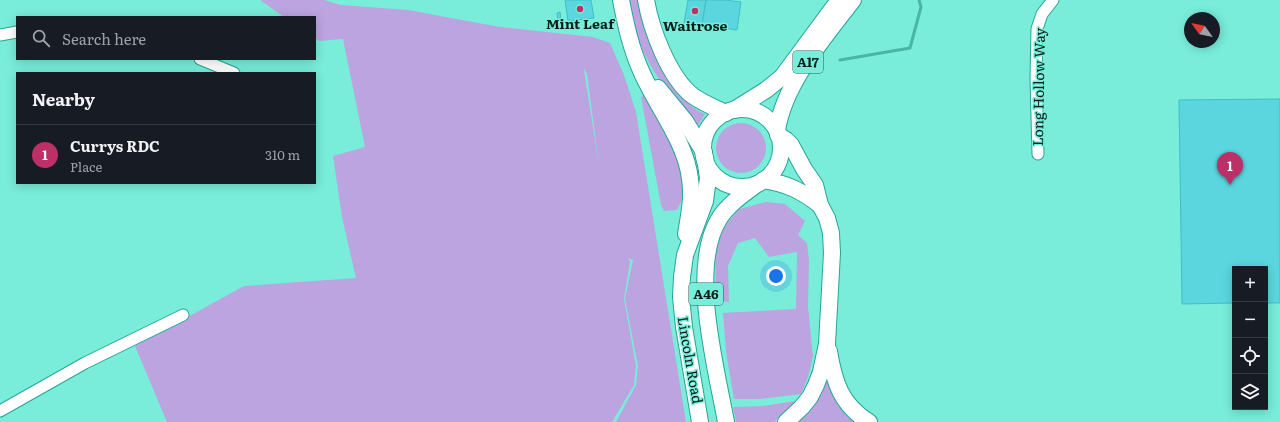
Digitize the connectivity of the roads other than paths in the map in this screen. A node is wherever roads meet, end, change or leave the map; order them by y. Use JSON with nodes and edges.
{"nodes":[{"id":1,"x":621,"y":0,"type":"edge"},
{"id":2,"x":646,"y":0,"type":"edge"},
{"id":3,"x":839,"y":0,"type":"edge"},
{"id":4,"x":853,"y":0,"type":"edge"},
{"id":5,"x":1053,"y":0,"type":"edge"},
{"id":6,"x":16,"y":32,"type":"edge"},
{"id":7,"x":0,"y":35,"type":"edge"},
{"id":8,"x":634,"y":52,"type":"junction"},
{"id":9,"x":202,"y":60,"type":"edge"},
{"id":10,"x":232,"y":72,"type":"edge"},
{"id":11,"x":729,"y":112,"type":"junction"},
{"id":12,"x":777,"y":133,"type":"junction"},
{"id":13,"x":1038,"y":154,"type":"dead end"},
{"id":14,"x":704,"y":155,"type":"junction"},
{"id":15,"x":760,"y":182,"type":"junction"},
{"id":16,"x":820,"y":205,"type":"junction"},
{"id":17,"x":685,"y":255,"type":"junction"},
{"id":18,"x":183,"y":315,"type":"dead end"},
{"id":19,"x":828,"y":344,"type":"junction"},
{"id":20,"x":0,"y":411,"type":"edge"},
{"id":21,"x":700,"y":422,"type":"edge"},
{"id":22,"x":726,"y":422,"type":"edge"},
{"id":23,"x":786,"y":422,"type":"edge"},
{"id":24,"x":869,"y":422,"type":"edge"}],
"edges":[{"from":1,"to":8,"type":"highway","number":"A46"},
{"from":2,"to":11,"type":"highway"},
{"from":3,"to":11,"type":"highway","number":"A17"},
{"from":4,"to":12,"type":"highway","number":"A17"},
{"from":5,"to":13,"type":"street","name":"Long Hollow Way"},
{"from":6,"to":7,"type":"street"},
{"from":8,"to":14,"type":"highway","number":"A46"},
{"from":8,"to":17,"type":"highway","number":"A46"},
{"from":9,"to":10,"type":"street"},
{"from":11,"to":12,"type":"highway"},
{"from":11,"to":14,"type":"highway"},
{"from":12,"to":15,"type":"highway"},
{"from":12,"to":16,"type":"highway"},
{"from":14,"to":15,"type":"highway"},
{"from":14,"to":17,"type":"highway","name":"Lincoln Road","number":"A46"},
{"from":15,"to":16,"type":"highway"},
{"from":15,"to":22,"type":"highway","name":"Lincoln Road","number":"A46"},
{"from":16,"to":19,"type":"highway"},
{"from":17,"to":21,"type":"highway","name":"Lincoln Road","number":"A46"},
{"from":18,"to":20,"type":"street"},
{"from":19,"to":23,"type":"highway"},
{"from":19,"to":24,"type":"highway"}]}
